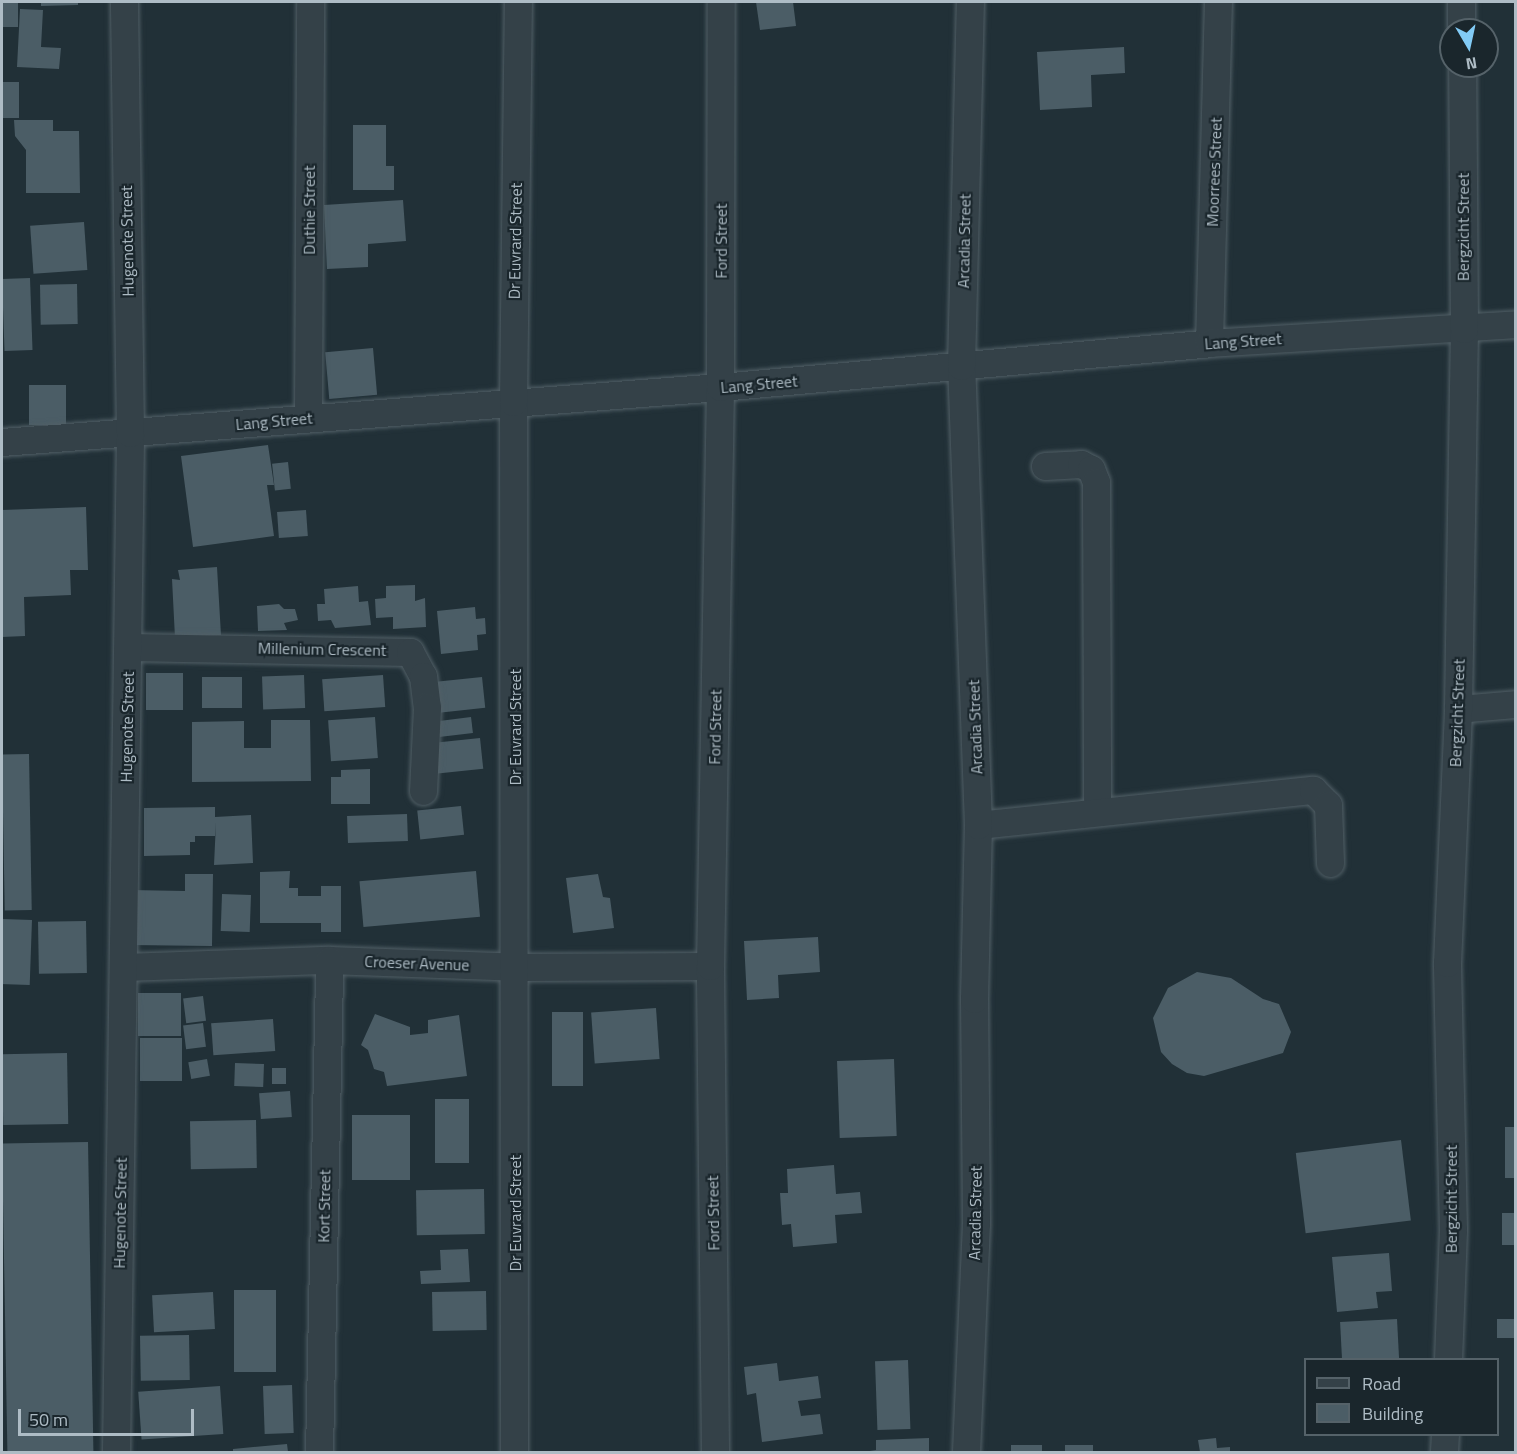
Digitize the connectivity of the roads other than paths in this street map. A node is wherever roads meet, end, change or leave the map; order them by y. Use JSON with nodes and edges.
{"nodes":[{"id":1,"x":123,"y":2,"type":"edge"},
{"id":2,"x":310,"y":2,"type":"edge"},
{"id":3,"x":518,"y":2,"type":"edge"},
{"id":4,"x":721,"y":2,"type":"edge"},
{"id":5,"x":970,"y":2,"type":"edge"},
{"id":6,"x":1218,"y":2,"type":"edge"},
{"id":7,"x":1461,"y":2,"type":"edge"},
{"id":8,"x":1461,"y":18,"type":"edge"},
{"id":9,"x":1462,"y":78,"type":"edge"},
{"id":10,"x":1515,"y":324,"type":"edge"},
{"id":11,"x":1464,"y":328,"type":"junction"},
{"id":12,"x":1209,"y":343,"type":"junction"},
{"id":13,"x":961,"y":366,"type":"junction"},
{"id":14,"x":720,"y":387,"type":"junction"},
{"id":15,"x":513,"y":402,"type":"junction"},
{"id":16,"x":308,"y":418,"type":"junction"},
{"id":17,"x":130,"y":434,"type":"junction"},
{"id":18,"x":2,"y":442,"type":"edge"},
{"id":19,"x":1045,"y":466,"type":"dead end"},
{"id":20,"x":128,"y":647,"type":"junction"},
{"id":21,"x":1515,"y":704,"type":"edge"},
{"id":22,"x":1458,"y":709,"type":"junction"},
{"id":23,"x":423,"y":791,"type":"dead end"},
{"id":24,"x":1097,"y":812,"type":"junction"},
{"id":25,"x":978,"y":825,"type":"junction"},
{"id":26,"x":1330,"y":863,"type":"dead end"},
{"id":27,"x":328,"y":960,"type":"junction"},
{"id":28,"x":710,"y":966,"type":"junction"},
{"id":29,"x":124,"y":967,"type":"junction"},
{"id":30,"x":516,"y":967,"type":"junction"},
{"id":31,"x":1448,"y":1358,"type":"edge"},
{"id":32,"x":1445,"y":1436,"type":"edge"},
{"id":33,"x":116,"y":1452,"type":"edge"},
{"id":34,"x":319,"y":1452,"type":"edge"},
{"id":35,"x":514,"y":1452,"type":"edge"},
{"id":36,"x":715,"y":1452,"type":"edge"},
{"id":37,"x":966,"y":1452,"type":"edge"},
{"id":38,"x":1444,"y":1452,"type":"edge"}],
"edges":[{"from":1,"to":17,"type":"street","name":"Hugenote Street"},
{"from":2,"to":16,"type":"street","name":"Duthie Street"},
{"from":3,"to":15,"type":"street","name":"Dr Euvrard Street"},
{"from":4,"to":14,"type":"street","name":"Ford Street"},
{"from":5,"to":13,"type":"street","name":"Arcadia Street"},
{"from":6,"to":12,"type":"street","name":"Moorrees Street"},
{"from":7,"to":8,"type":"street"},
{"from":9,"to":11,"type":"street","name":"Bergzicht Street"},
{"from":10,"to":11,"type":"street","name":"Lang Street"},
{"from":11,"to":12,"type":"street","name":"Lang Street"},
{"from":11,"to":22,"type":"street","name":"Bergzicht Street"},
{"from":12,"to":13,"type":"street","name":"Lang Street"},
{"from":13,"to":14,"type":"street","name":"Lang Street"},
{"from":13,"to":25,"type":"street","name":"Arcadia Street"},
{"from":14,"to":15,"type":"street","name":"Lang Street"},
{"from":14,"to":28,"type":"street","name":"Ford Street"},
{"from":15,"to":16,"type":"street","name":"Lang Street"},
{"from":15,"to":30,"type":"street","name":"Dr Euvrard Street"},
{"from":16,"to":17,"type":"street","name":"Lang Street"},
{"from":17,"to":18,"type":"street","name":"Lang Street"},
{"from":17,"to":20,"type":"street","name":"Hugenote Street"},
{"from":19,"to":24,"type":"street"},
{"from":20,"to":23,"type":"street","name":"Millenium Crescent"},
{"from":20,"to":29,"type":"street","name":"Hugenote Street"},
{"from":21,"to":22,"type":"street"},
{"from":22,"to":31,"type":"street","name":"Bergzicht Street"},
{"from":24,"to":25,"type":"street"},
{"from":24,"to":26,"type":"street"},
{"from":25,"to":37,"type":"street","name":"Arcadia Street"},
{"from":27,"to":29,"type":"street","name":"Croeser Avenue"},
{"from":27,"to":30,"type":"street","name":"Croeser Avenue"},
{"from":27,"to":34,"type":"street","name":"Kort Street"},
{"from":28,"to":30,"type":"street","name":"Croeser Avenue"},
{"from":28,"to":36,"type":"street","name":"Ford Street"},
{"from":29,"to":33,"type":"street","name":"Hugenote Street"},
{"from":30,"to":35,"type":"street","name":"Dr Euvrard Street"},
{"from":32,"to":38,"type":"street"}]}
